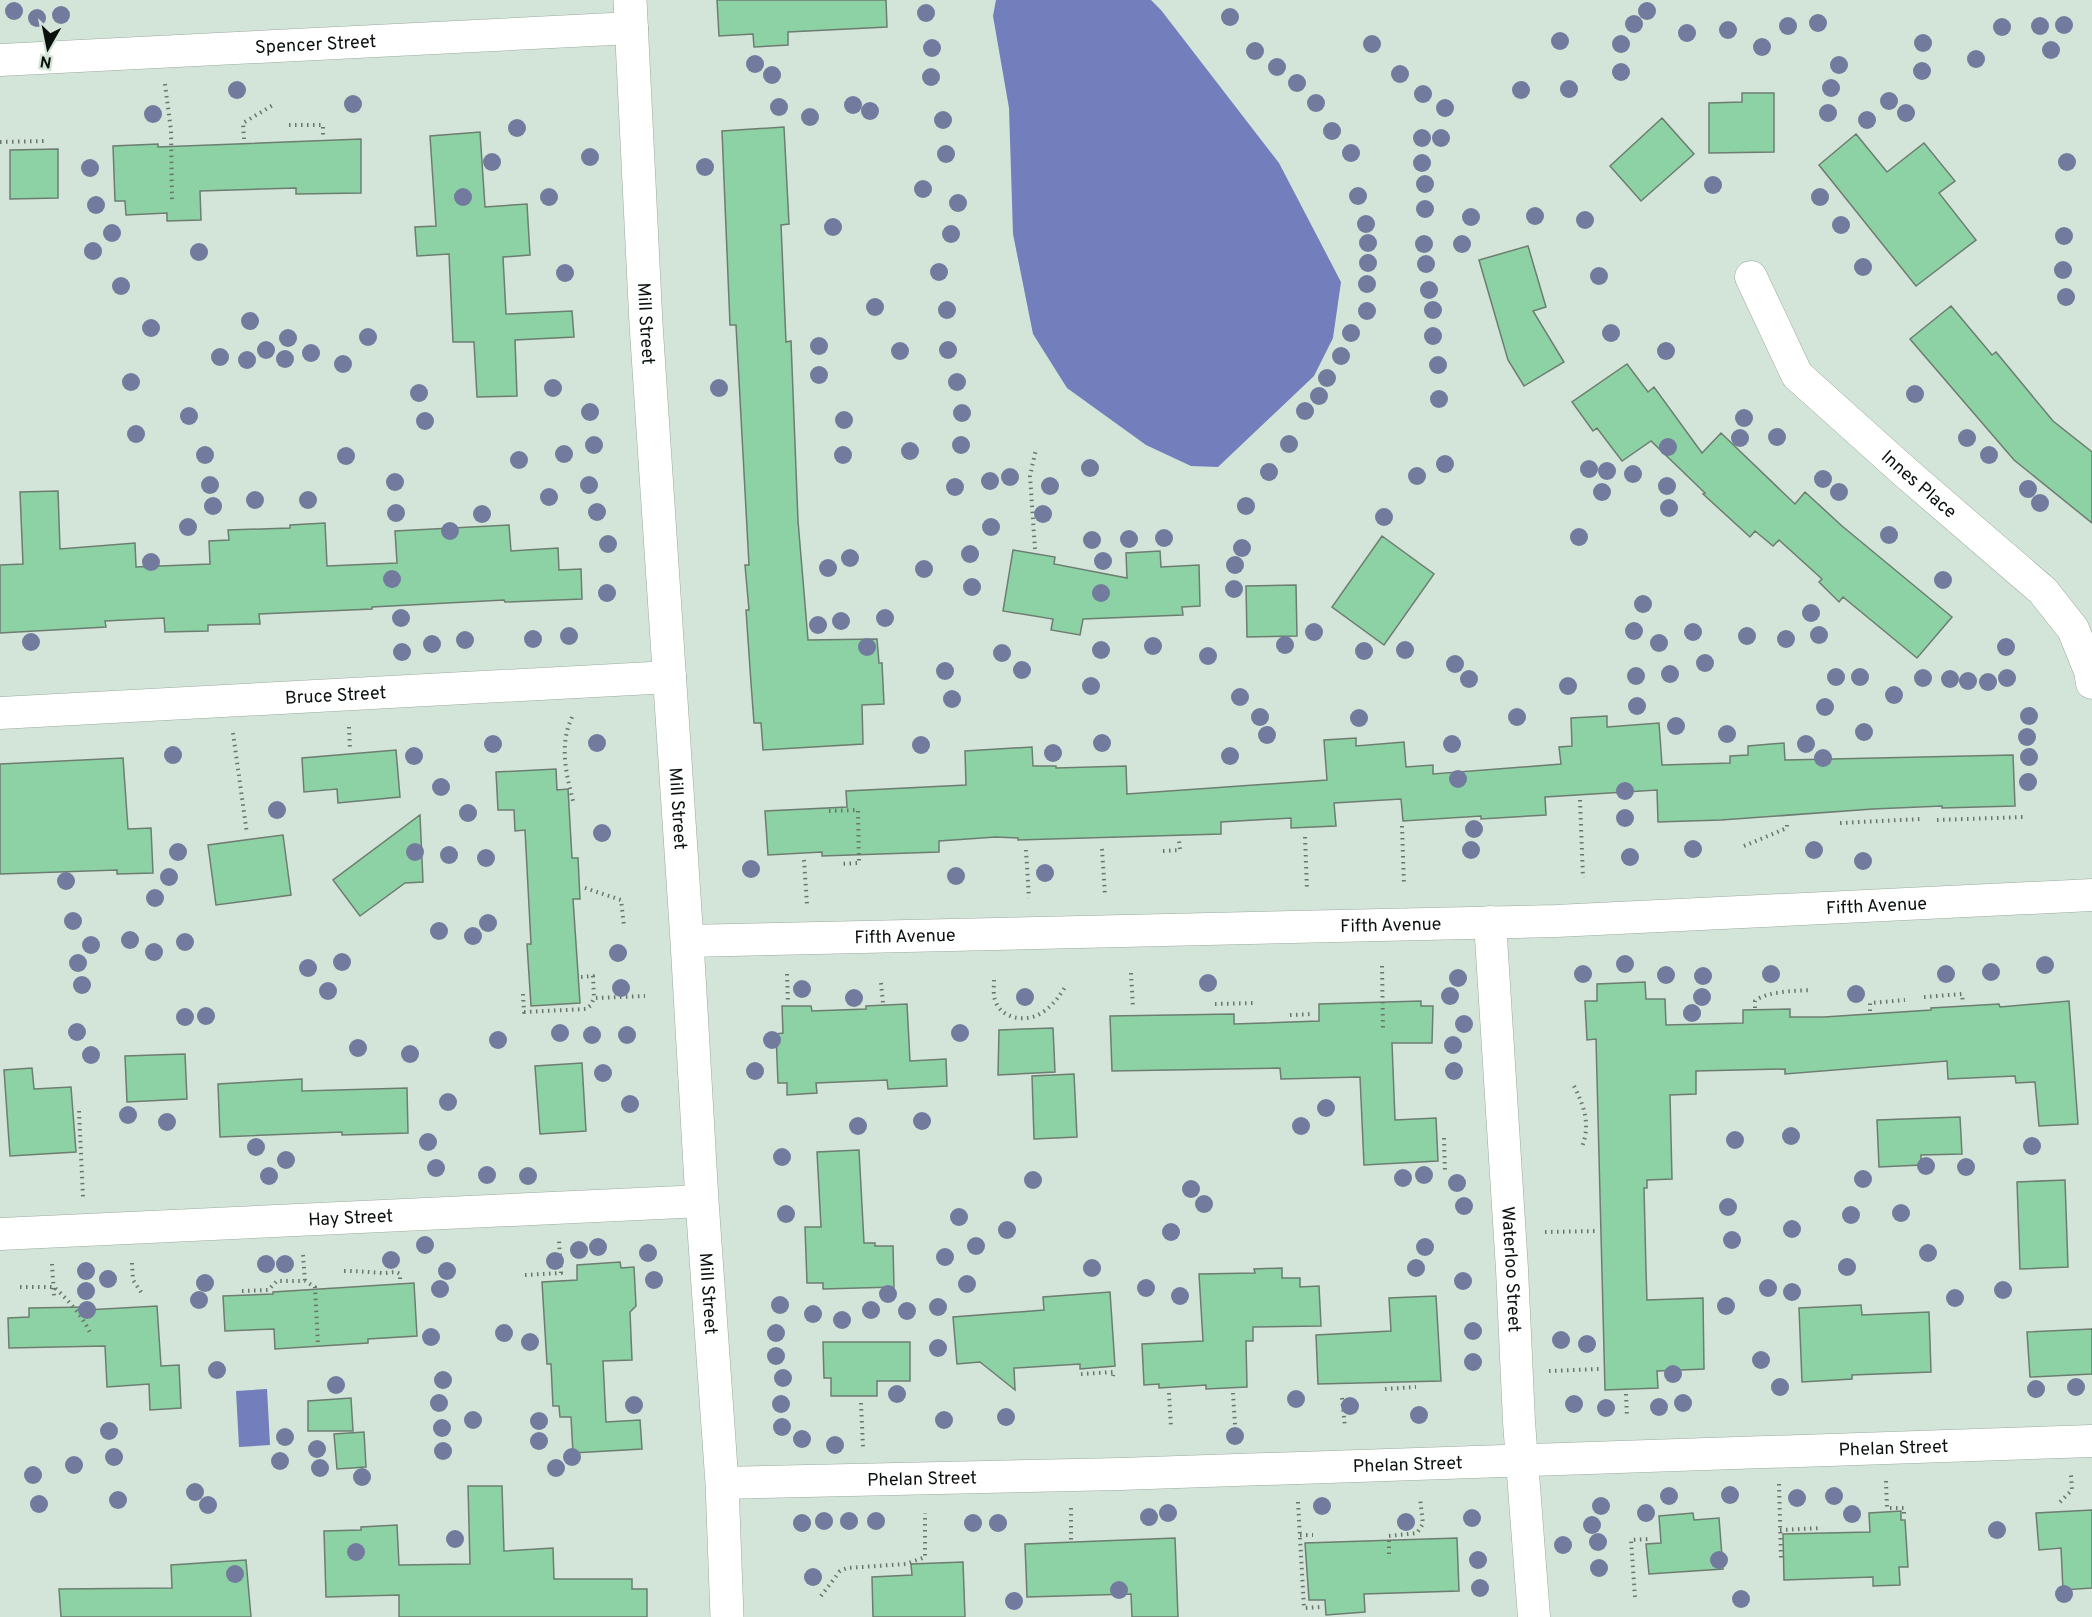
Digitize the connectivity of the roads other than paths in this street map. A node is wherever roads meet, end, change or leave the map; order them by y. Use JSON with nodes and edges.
{"nodes":[{"id":1,"x":631,"y":14,"type":"edge"},
{"id":2,"x":0,"y":60,"type":"edge"},
{"id":3,"x":1751,"y":277,"type":"dead end"},
{"id":4,"x":670,"y":677,"type":"junction"},
{"id":5,"x":2092,"y":683,"type":"edge"},
{"id":6,"x":0,"y":713,"type":"edge"},
{"id":7,"x":2092,"y":895,"type":"edge"},
{"id":8,"x":1490,"y":922,"type":"junction"},
{"id":9,"x":687,"y":941,"type":"junction"},
{"id":10,"x":702,"y":1201,"type":"junction"},
{"id":11,"x":0,"y":1234,"type":"edge"},
{"id":12,"x":2092,"y":1441,"type":"edge"},
{"id":13,"x":1522,"y":1460,"type":"junction"},
{"id":14,"x":722,"y":1483,"type":"junction"},
{"id":15,"x":727,"y":1617,"type":"edge"},
{"id":16,"x":1534,"y":1617,"type":"edge"}],
"edges":[{"from":1,"to":2,"type":"street","name":"Spencer Street"},
{"from":1,"to":4,"type":"main road","name":"Mill Street"},
{"from":3,"to":5,"type":"street","name":"Innes Place"},
{"from":4,"to":6,"type":"street","name":"Bruce Street"},
{"from":4,"to":9,"type":"main road","name":"Mill Street"},
{"from":7,"to":8,"type":"street","name":"Fifth Avenue"},
{"from":8,"to":9,"type":"street","name":"Fifth Avenue"},
{"from":8,"to":13,"type":"street","name":"Waterloo Street"},
{"from":9,"to":10,"type":"main road","name":"Mill Street"},
{"from":10,"to":11,"type":"street","name":"Hay Street"},
{"from":10,"to":14,"type":"main road","name":"Mill Street"},
{"from":12,"to":13,"type":"street","name":"Phelan Street"},
{"from":13,"to":14,"type":"street","name":"Phelan Street"},
{"from":13,"to":16,"type":"street","name":"Waterloo Street"},
{"from":14,"to":15,"type":"main road","name":"Mill Street"}]}
